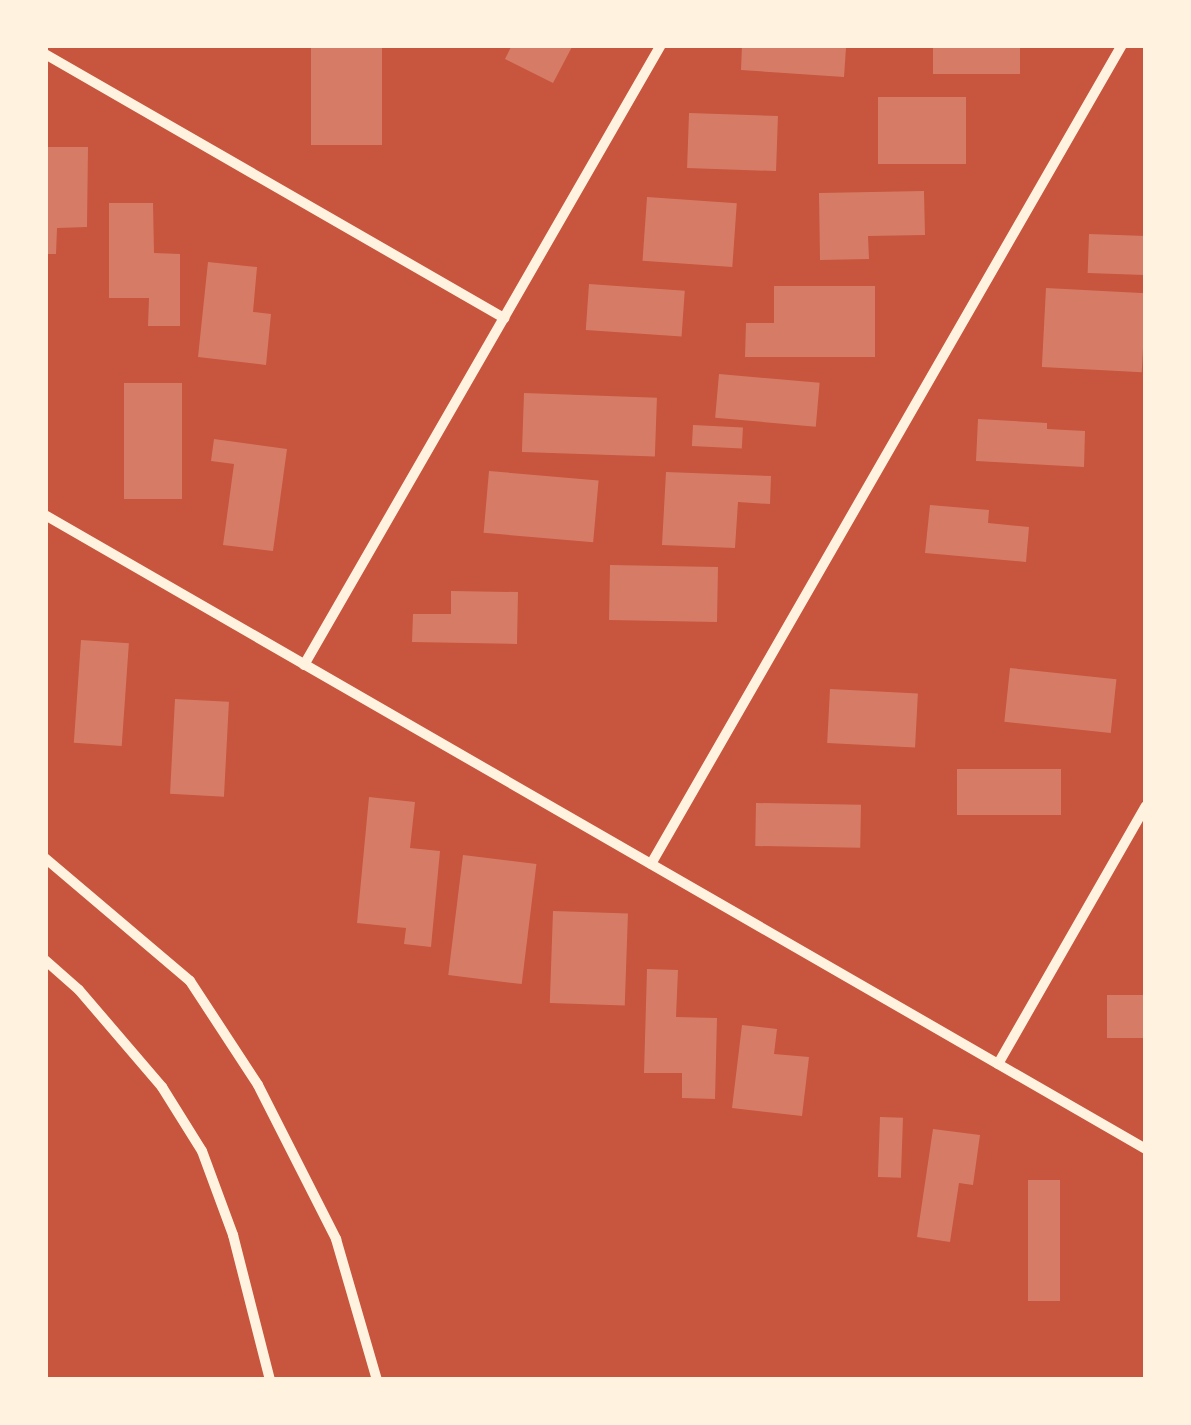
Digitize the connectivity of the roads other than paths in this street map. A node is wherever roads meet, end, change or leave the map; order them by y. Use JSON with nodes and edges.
{"nodes":[{"id":1,"x":660,"y":45,"type":"edge"},
{"id":2,"x":1122,"y":45,"type":"edge"},
{"id":3,"x":45,"y":54,"type":"edge"},
{"id":4,"x":504,"y":318,"type":"junction"},
{"id":5,"x":45,"y":515,"type":"edge"},
{"id":6,"x":304,"y":665,"type":"junction"},
{"id":7,"x":1146,"y":806,"type":"edge"},
{"id":8,"x":45,"y":858,"type":"edge"},
{"id":9,"x":651,"y":864,"type":"junction"},
{"id":10,"x":45,"y":960,"type":"edge"},
{"id":11,"x":998,"y":1064,"type":"junction"},
{"id":12,"x":1146,"y":1149,"type":"edge"},
{"id":13,"x":270,"y":1380,"type":"edge"},
{"id":14,"x":377,"y":1380,"type":"edge"}],
"edges":[{"from":1,"to":4,"type":"street"},
{"from":2,"to":9,"type":"street"},
{"from":3,"to":4,"type":"street"},
{"from":4,"to":6,"type":"street"},
{"from":5,"to":6,"type":"street"},
{"from":6,"to":9,"type":"street"},
{"from":7,"to":11,"type":"street"},
{"from":8,"to":14,"type":"street"},
{"from":9,"to":11,"type":"street"},
{"from":10,"to":13,"type":"street"},
{"from":11,"to":12,"type":"street"}]}
